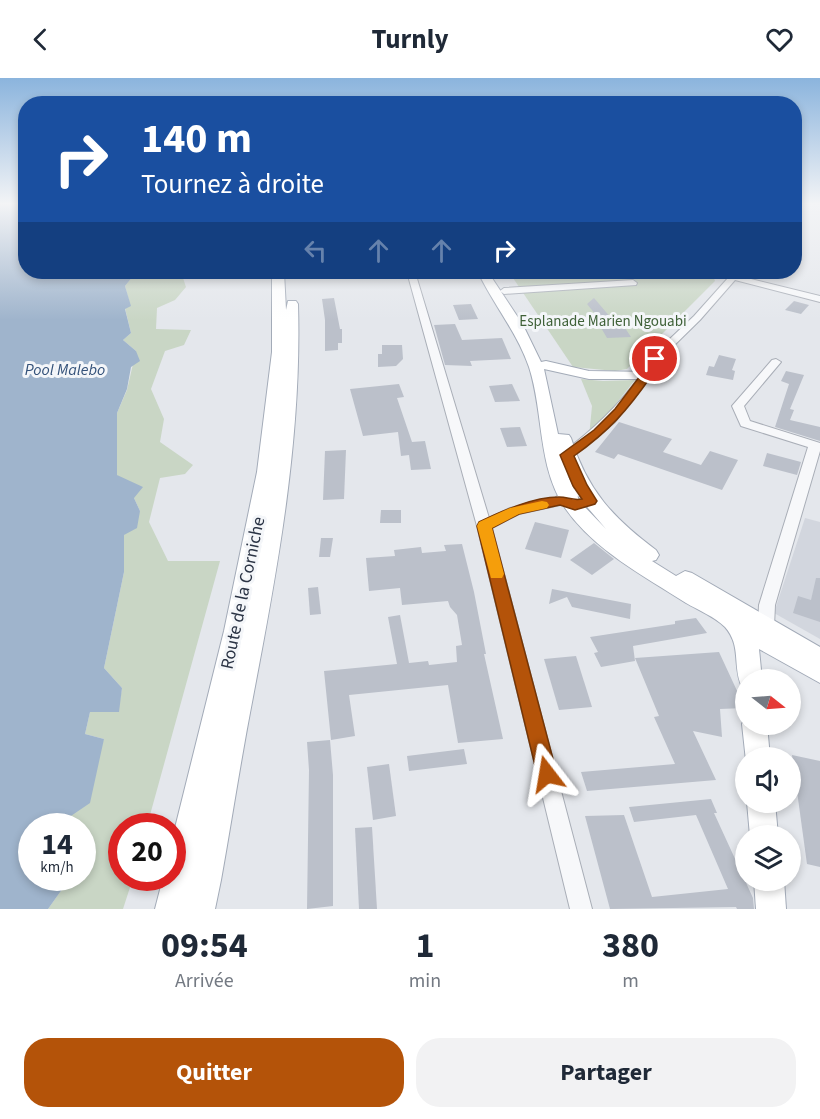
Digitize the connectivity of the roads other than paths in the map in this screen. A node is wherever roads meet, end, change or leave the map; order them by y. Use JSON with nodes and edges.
{"nodes":[{"id":1,"x":278,"y":279,"type":"edge"},
{"id":2,"x":290,"y":279,"type":"edge"},
{"id":3,"x":413,"y":279,"type":"edge"},
{"id":4,"x":487,"y":279,"type":"edge"},
{"id":5,"x":496,"y":279,"type":"edge"},
{"id":6,"x":732,"y":279,"type":"edge"},
{"id":7,"x":753,"y":279,"type":"edge"},
{"id":8,"x":633,"y":283,"type":"dead end"},
{"id":9,"x":504,"y":291,"type":"junction"},
{"id":10,"x":820,"y":299,"type":"edge"},
{"id":11,"x":776,"y":362,"type":"dead end"},
{"id":12,"x":546,"y":364,"type":"junction"},
{"id":13,"x":646,"y":375,"type":"junction"},
{"id":14,"x":818,"y":446,"type":"edge"},
{"id":15,"x":567,"y":455,"type":"junction"},
{"id":16,"x":575,"y":499,"type":"junction"},
{"id":17,"x":484,"y":526,"type":"junction"},
{"id":18,"x":737,"y":617,"type":"junction"},
{"id":19,"x":760,"y":629,"type":"junction"},
{"id":20,"x":820,"y":658,"type":"edge"},
{"id":21,"x":752,"y":669,"type":"edge"},
{"id":22,"x":820,"y":674,"type":"edge"},
{"id":23,"x":770,"y":891,"type":"edge"},
{"id":24,"x":170,"y":909,"type":"edge"},
{"id":25,"x":200,"y":909,"type":"edge"},
{"id":26,"x":581,"y":909,"type":"edge"},
{"id":27,"x":771,"y":909,"type":"edge"}],
"edges":[{"from":1,"to":24,"type":"main road","name":"Route de la Corniche"},
{"from":2,"to":25,"type":"main road","name":"Route de la Corniche"},
{"from":3,"to":17,"type":"street"},
{"from":4,"to":16,"type":"main road"},
{"from":5,"to":9,"type":"main road"},
{"from":6,"to":13,"type":"street"},
{"from":7,"to":10,"type":"street"},
{"from":8,"to":9,"type":"street"},
{"from":9,"to":12,"type":"main road"},
{"from":11,"to":14,"type":"street"},
{"from":12,"to":13,"type":"main road"},
{"from":12,"to":15,"type":"main road"},
{"from":13,"to":15,"type":"street"},
{"from":14,"to":19,"type":"street"},
{"from":15,"to":16,"type":"main road"},
{"from":16,"to":17,"type":"street"},
{"from":16,"to":18,"type":"main road"},
{"from":17,"to":26,"type":"street"},
{"from":18,"to":19,"type":"main road"},
{"from":18,"to":19,"type":"street"},
{"from":19,"to":20,"type":"main road"},
{"from":19,"to":21,"type":"main road"},
{"from":19,"to":22,"type":"main road"},
{"from":23,"to":27,"type":"main road"}]}
